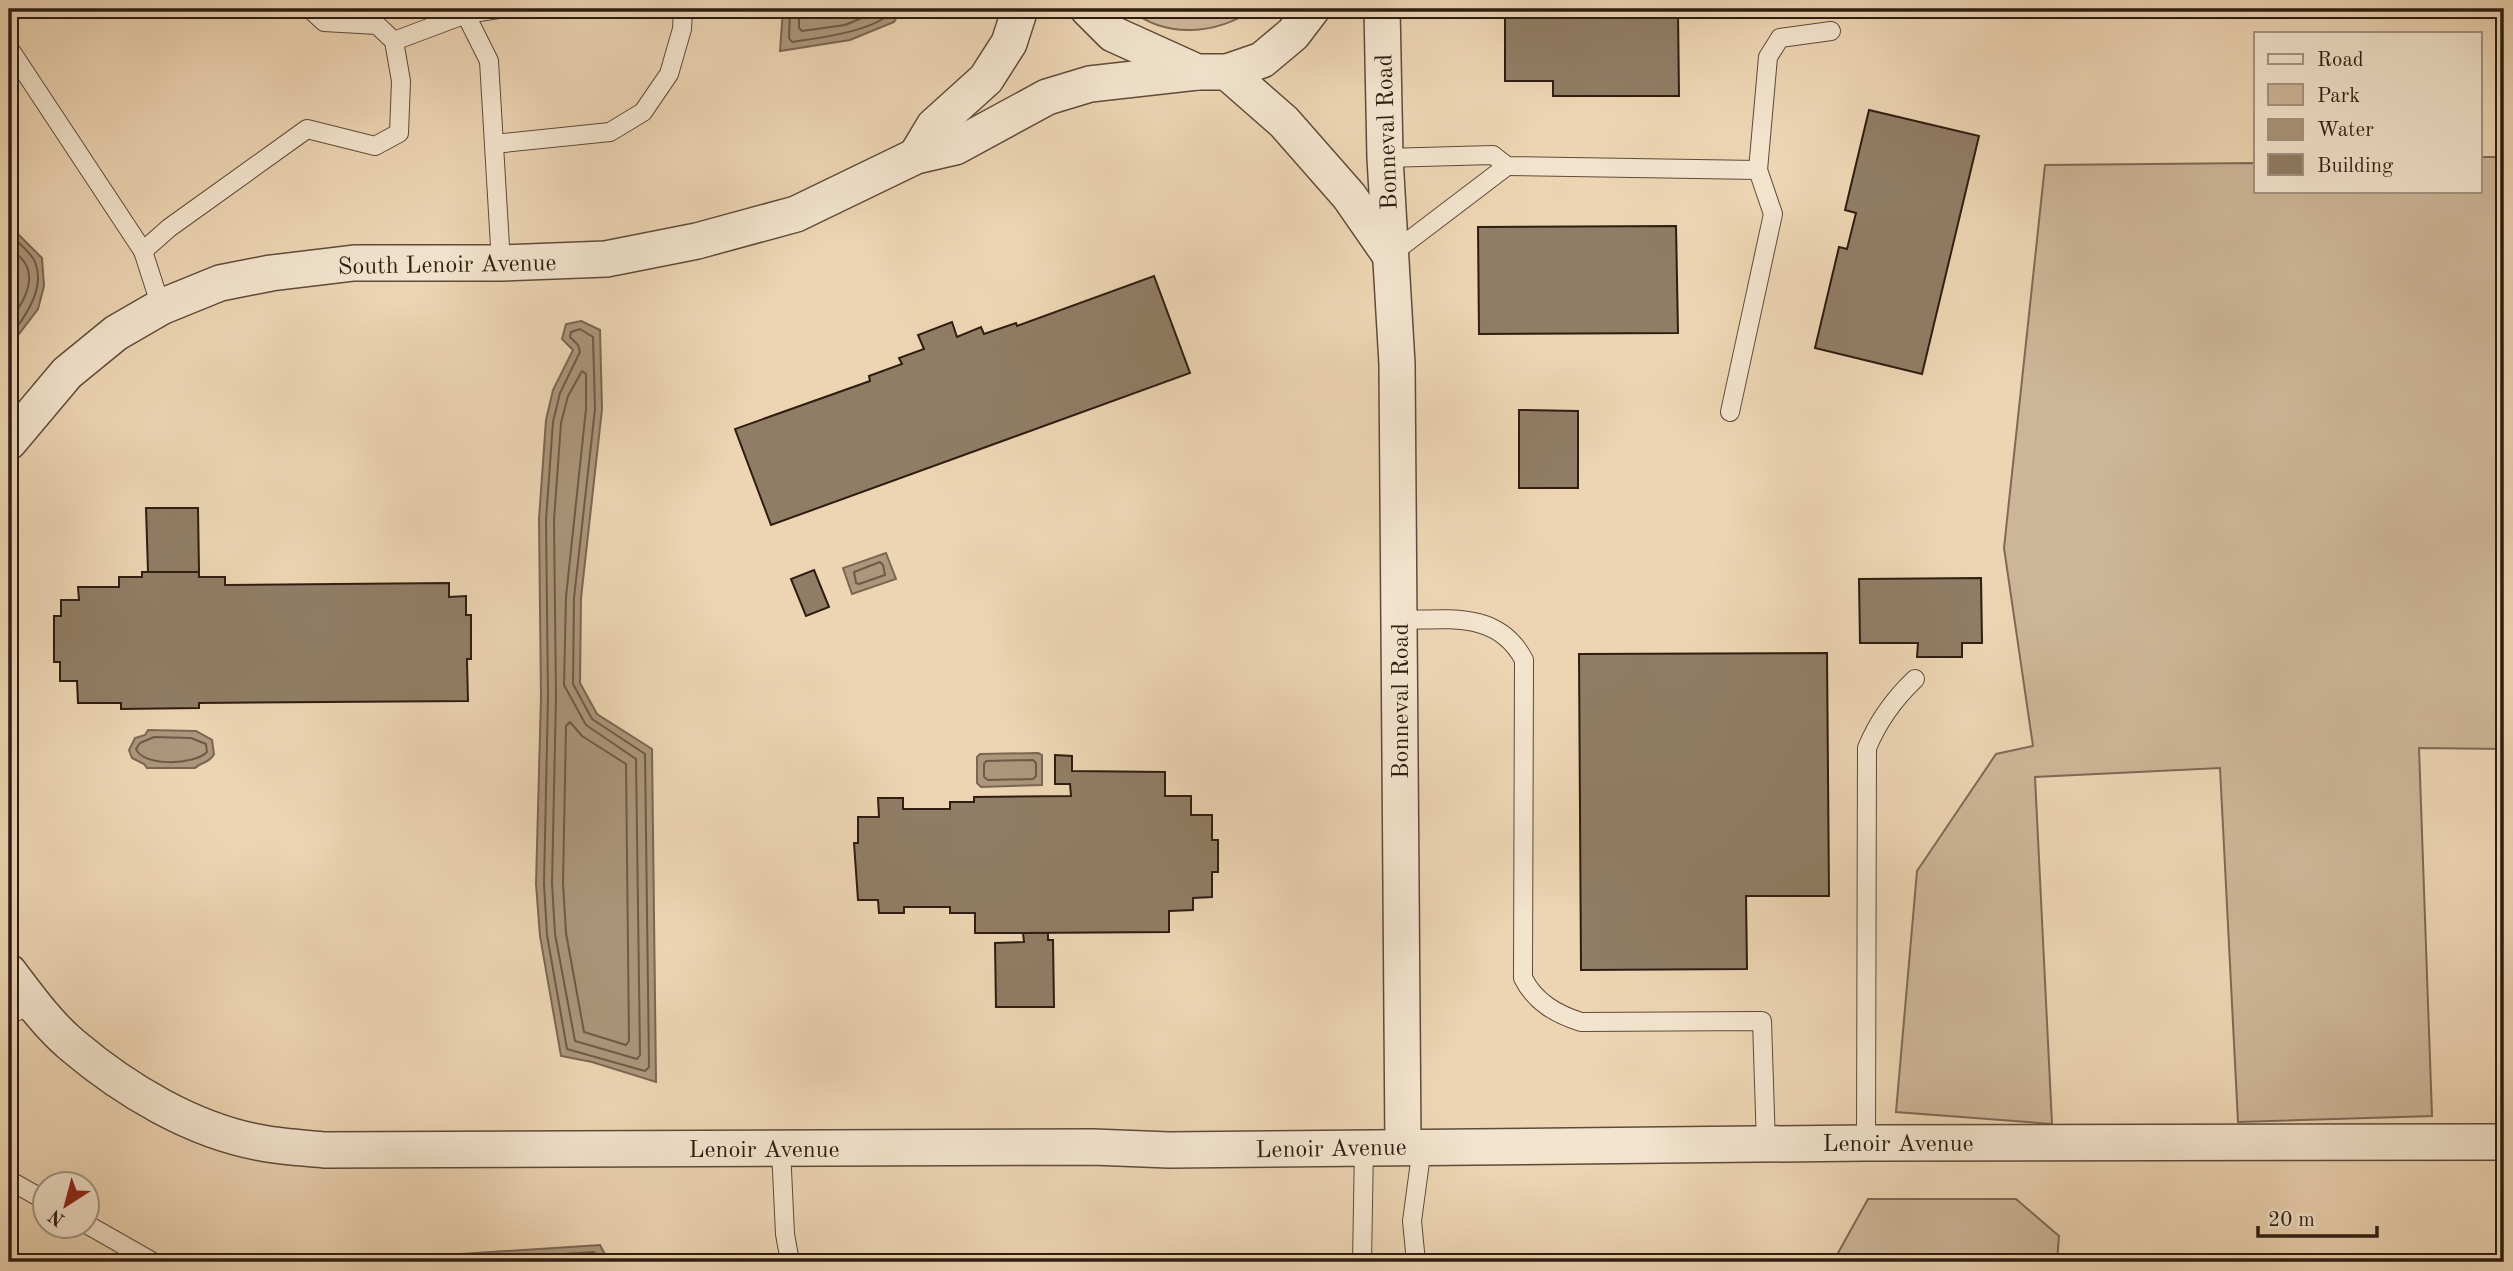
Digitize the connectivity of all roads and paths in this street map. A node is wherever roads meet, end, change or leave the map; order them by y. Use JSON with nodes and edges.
{"nodes":[{"id":1,"x":310,"y":9,"type":"edge"},
{"id":2,"x":498,"y":9,"type":"edge"},
{"id":3,"x":683,"y":9,"type":"edge"},
{"id":4,"x":1020,"y":9,"type":"edge"},
{"id":5,"x":1088,"y":9,"type":"edge"},
{"id":6,"x":1312,"y":9,"type":"edge"},
{"id":7,"x":1382,"y":9,"type":"edge"},
{"id":8,"x":464,"y":11,"type":"edge"},
{"id":9,"x":1831,"y":31,"type":"dead end"},
{"id":10,"x":394,"y":41,"type":"junction"},
{"id":11,"x":9,"y":48,"type":"edge"},
{"id":12,"x":1212,"y":72,"type":"junction"},
{"id":13,"x":494,"y":144,"type":"junction"},
{"id":14,"x":915,"y":156,"type":"junction"},
{"id":15,"x":1385,"y":158,"type":"junction"},
{"id":16,"x":1507,"y":166,"type":"junction"},
{"id":17,"x":1758,"y":170,"type":"junction"},
{"id":18,"x":143,"y":251,"type":"junction"},
{"id":19,"x":1390,"y":255,"type":"junction"},
{"id":20,"x":501,"y":263,"type":"junction"},
{"id":21,"x":161,"y":307,"type":"junction"},
{"id":22,"x":1730,"y":412,"type":"dead end"},
{"id":23,"x":11,"y":438,"type":"edge"},
{"id":24,"x":1399,"y":620,"type":"junction"},
{"id":25,"x":1914,"y":679,"type":"dead end"},
{"id":26,"x":9,"y":972,"type":"edge"},
{"id":27,"x":21,"y":1010,"type":"edge"},
{"id":28,"x":2504,"y":1142,"type":"edge"},
{"id":29,"x":1866,"y":1143,"type":"junction"},
{"id":30,"x":1766,"y":1144,"type":"junction"},
{"id":31,"x":1364,"y":1147,"type":"junction"},
{"id":32,"x":1412,"y":1147,"type":"junction"},
{"id":33,"x":781,"y":1149,"type":"junction"},
{"id":34,"x":9,"y":1180,"type":"edge"},
{"id":35,"x":32,"y":1193,"type":"edge"},
{"id":36,"x":102,"y":1233,"type":"edge"},
{"id":37,"x":153,"y":1262,"type":"edge"},
{"id":38,"x":790,"y":1262,"type":"edge"},
{"id":39,"x":1362,"y":1262,"type":"edge"},
{"id":40,"x":1416,"y":1262,"type":"edge"}],
"edges":[{"from":1,"to":10,"type":"lane"},
{"from":2,"to":8,"type":"lane"},
{"from":3,"to":13,"type":"lane"},
{"from":4,"to":14,"type":"street"},
{"from":5,"to":12,"type":"street","name":"Bonneval Road"},
{"from":6,"to":12,"type":"street"},
{"from":7,"to":15,"type":"street","name":"Bonneval Road"},
{"from":8,"to":10,"type":"lane"},
{"from":8,"to":13,"type":"lane"},
{"from":9,"to":17,"type":"lane"},
{"from":10,"to":18,"type":"lane"},
{"from":11,"to":18,"type":"lane"},
{"from":12,"to":14,"type":"street","name":"South Lenoir Avenue"},
{"from":12,"to":19,"type":"street","name":"Bonneval Road"},
{"from":13,"to":20,"type":"lane"},
{"from":14,"to":20,"type":"street","name":"South Lenoir Avenue"},
{"from":15,"to":16,"type":"lane"},
{"from":15,"to":19,"type":"street","name":"Bonneval Road"},
{"from":16,"to":17,"type":"lane"},
{"from":16,"to":19,"type":"lane"},
{"from":17,"to":22,"type":"lane"},
{"from":18,"to":21,"type":"lane"},
{"from":19,"to":24,"type":"street","name":"Bonneval Road"},
{"from":20,"to":21,"type":"street","name":"South Lenoir Avenue"},
{"from":21,"to":23,"type":"street","name":"South Lenoir Avenue"},
{"from":24,"to":30,"type":"lane"},
{"from":24,"to":32,"type":"street","name":"Bonneval Road"},
{"from":25,"to":29,"type":"lane"},
{"from":26,"to":27,"type":"street","name":"Lenoir Avenue"},
{"from":27,"to":33,"type":"street","name":"Lenoir Avenue"},
{"from":28,"to":29,"type":"street","name":"Lenoir Avenue"},
{"from":29,"to":30,"type":"street","name":"Lenoir Avenue"},
{"from":30,"to":32,"type":"street","name":"Lenoir Avenue"},
{"from":31,"to":32,"type":"street","name":"Lenoir Avenue"},
{"from":31,"to":33,"type":"street","name":"Lenoir Avenue"},
{"from":31,"to":39,"type":"lane"},
{"from":32,"to":40,"type":"lane"},
{"from":33,"to":38,"type":"lane"},
{"from":34,"to":35,"type":"lane"},
{"from":36,"to":37,"type":"lane"}]}
